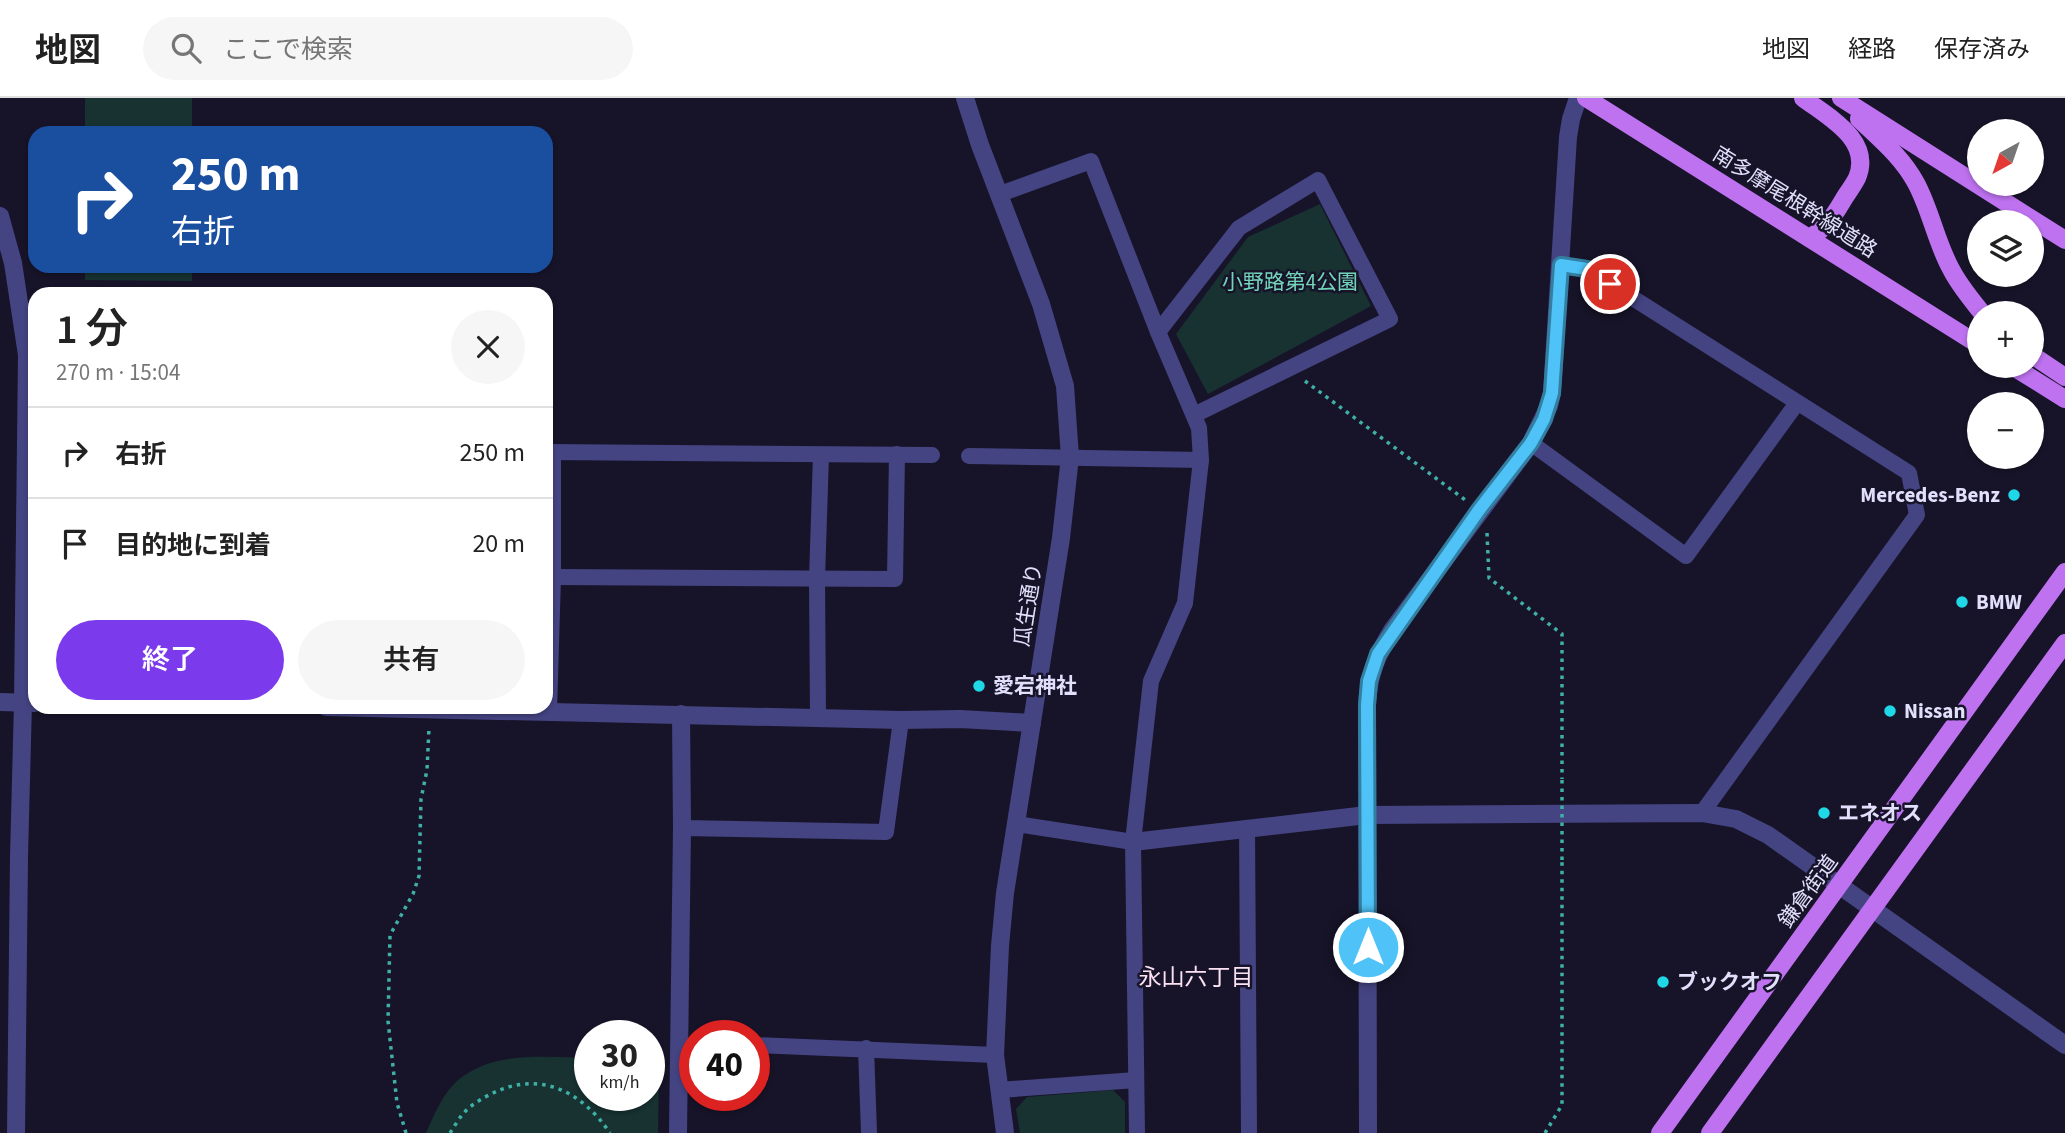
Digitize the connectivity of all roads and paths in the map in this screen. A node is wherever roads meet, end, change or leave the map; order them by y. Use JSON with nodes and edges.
{"nodes":[{"id":1,"x":965,"y":98,"type":"edge"},
{"id":2,"x":1578,"y":98,"type":"edge"},
{"id":3,"x":1586,"y":98,"type":"edge"},
{"id":4,"x":1803,"y":98,"type":"edge"},
{"id":5,"x":1835,"y":98,"type":"edge"},
{"id":6,"x":1841,"y":98,"type":"edge"},
{"id":7,"x":1000,"y":194,"type":"junction"},
{"id":8,"x":0,"y":215,"type":"edge"},
{"id":9,"x":1809,"y":238,"type":"junction"},
{"id":10,"x":2065,"y":240,"type":"edge"},
{"id":11,"x":1561,"y":265,"type":"junction"},
{"id":12,"x":1974,"y":301,"type":"edge"},
{"id":13,"x":1158,"y":332,"type":"junction"},
{"id":14,"x":1967,"y":337,"type":"edge"},
{"id":15,"x":2044,"y":363,"type":"edge"},
{"id":16,"x":2065,"y":377,"type":"edge"},
{"id":17,"x":1301,"y":378,"type":"dead end"},
{"id":18,"x":2031,"y":378,"type":"edge"},
{"id":19,"x":28,"y":384,"type":"edge"},
{"id":20,"x":2065,"y":399,"type":"edge"},
{"id":21,"x":1797,"y":403,"type":"junction"},
{"id":22,"x":1194,"y":415,"type":"junction"},
{"id":23,"x":1531,"y":443,"type":"junction"},
{"id":24,"x":553,"y":452,"type":"edge"},
{"id":25,"x":897,"y":454,"type":"junction"},
{"id":26,"x":821,"y":455,"type":"junction"},
{"id":27,"x":932,"y":455,"type":"dead end"},
{"id":28,"x":969,"y":456,"type":"dead end"},
{"id":29,"x":1070,"y":457,"type":"junction"},
{"id":30,"x":1201,"y":460,"type":"junction"},
{"id":31,"x":1479,"y":510,"type":"junction"},
{"id":32,"x":553,"y":552,"type":"edge"},
{"id":33,"x":2065,"y":572,"type":"edge"},
{"id":34,"x":554,"y":577,"type":"junction"},
{"id":35,"x":817,"y":579,"type":"junction"},
{"id":36,"x":553,"y":604,"type":"edge"},
{"id":37,"x":2065,"y":643,"type":"edge"},
{"id":38,"x":0,"y":702,"type":"edge"},
{"id":39,"x":28,"y":702,"type":"edge"},
{"id":40,"x":553,"y":712,"type":"edge"},
{"id":41,"x":28,"y":714,"type":"edge"},
{"id":42,"x":681,"y":714,"type":"junction"},
{"id":43,"x":818,"y":716,"type":"junction"},
{"id":44,"x":901,"y":720,"type":"junction"},
{"id":45,"x":1032,"y":723,"type":"junction"},
{"id":46,"x":429,"y":726,"type":"dead end"},
{"id":47,"x":1702,"y":813,"type":"junction"},
{"id":48,"x":1367,"y":815,"type":"junction"},
{"id":49,"x":1016,"y":824,"type":"junction"},
{"id":50,"x":682,"y":828,"type":"junction"},
{"id":51,"x":1247,"y":828,"type":"junction"},
{"id":52,"x":1133,"y":842,"type":"junction"},
{"id":53,"x":1839,"y":886,"type":"junction"},
{"id":54,"x":1872,"y":910,"type":"junction"},
{"id":55,"x":686,"y":1020,"type":"edge"},
{"id":56,"x":770,"y":1045,"type":"edge"},
{"id":57,"x":2065,"y":1045,"type":"edge"},
{"id":58,"x":866,"y":1048,"type":"junction"},
{"id":59,"x":995,"y":1055,"type":"junction"},
{"id":60,"x":1136,"y":1080,"type":"junction"},
{"id":61,"x":999,"y":1090,"type":"junction"},
{"id":62,"x":680,"y":1111,"type":"edge"},
{"id":63,"x":16,"y":1133,"type":"edge"},
{"id":64,"x":406,"y":1133,"type":"edge"},
{"id":65,"x":450,"y":1133,"type":"edge"},
{"id":66,"x":610,"y":1133,"type":"edge"},
{"id":67,"x":678,"y":1133,"type":"edge"},
{"id":68,"x":869,"y":1133,"type":"edge"},
{"id":69,"x":1005,"y":1133,"type":"edge"},
{"id":70,"x":1137,"y":1133,"type":"edge"},
{"id":71,"x":1250,"y":1133,"type":"edge"},
{"id":72,"x":1368,"y":1133,"type":"edge"},
{"id":73,"x":1545,"y":1133,"type":"edge"},
{"id":74,"x":1660,"y":1133,"type":"edge"},
{"id":75,"x":1710,"y":1133,"type":"edge"}],
"edges":[{"from":1,"to":7,"type":"street","name":"瓜生通り"},
{"from":2,"to":11,"type":"street"},
{"from":3,"to":9,"type":"main road","name":"南多摩尾根幹線道路"},
{"from":4,"to":9,"type":"main road"},
{"from":5,"to":12,"type":"main road"},
{"from":6,"to":10,"type":"main road"},
{"from":7,"to":13,"type":"street"},
{"from":7,"to":29,"type":"street","name":"瓜生通り"},
{"from":8,"to":19,"type":"street"},
{"from":9,"to":14,"type":"main road","name":"南多摩尾根幹線道路"},
{"from":11,"to":21,"type":"street"},
{"from":11,"to":23,"type":"street"},
{"from":13,"to":22,"type":"street"},
{"from":13,"to":22,"type":"street"},
{"from":15,"to":16,"type":"main road"},
{"from":17,"to":31,"type":"path"},
{"from":18,"to":20,"type":"main road"},
{"from":21,"to":23,"type":"street"},
{"from":21,"to":47,"type":"street"},
{"from":22,"to":30,"type":"street"},
{"from":23,"to":31,"type":"street"},
{"from":24,"to":26,"type":"street"},
{"from":25,"to":26,"type":"street"},
{"from":25,"to":27,"type":"street"},
{"from":25,"to":35,"type":"street"},
{"from":26,"to":35,"type":"street"},
{"from":28,"to":29,"type":"street"},
{"from":29,"to":30,"type":"street"},
{"from":29,"to":45,"type":"street","name":"瓜生通り"},
{"from":30,"to":52,"type":"street"},
{"from":31,"to":48,"type":"street"},
{"from":31,"to":73,"type":"path","bridge":true},
{"from":32,"to":34,"type":"street"},
{"from":33,"to":53,"type":"main road","name":"鎌倉街道"},
{"from":34,"to":35,"type":"street"},
{"from":34,"to":36,"type":"street"},
{"from":35,"to":43,"type":"street"},
{"from":37,"to":54,"type":"main road"},
{"from":38,"to":39,"type":"street"},
{"from":40,"to":42,"type":"street"},
{"from":41,"to":63,"type":"street"},
{"from":42,"to":43,"type":"street"},
{"from":42,"to":50,"type":"street"},
{"from":43,"to":44,"type":"street"},
{"from":44,"to":45,"type":"street"},
{"from":44,"to":50,"type":"street"},
{"from":45,"to":49,"type":"street","name":"瓜生通り"},
{"from":46,"to":64,"type":"path"},
{"from":47,"to":48,"type":"street"},
{"from":47,"to":53,"type":"street"},
{"from":48,"to":51,"type":"street"},
{"from":48,"to":72,"type":"street"},
{"from":49,"to":52,"type":"street"},
{"from":49,"to":59,"type":"street","name":"瓜生通り"},
{"from":50,"to":55,"type":"street"},
{"from":51,"to":52,"type":"street"},
{"from":51,"to":71,"type":"street"},
{"from":52,"to":60,"type":"street"},
{"from":53,"to":54,"type":"street"},
{"from":53,"to":74,"type":"main road","name":"鎌倉街道"},
{"from":54,"to":57,"type":"street"},
{"from":54,"to":75,"type":"main road"},
{"from":56,"to":58,"type":"street"},
{"from":58,"to":59,"type":"street"},
{"from":58,"to":68,"type":"street"},
{"from":59,"to":61,"type":"street","name":"瓜生通り"},
{"from":60,"to":61,"type":"street"},
{"from":60,"to":70,"type":"street"},
{"from":61,"to":69,"type":"street","name":"瓜生通り"},
{"from":62,"to":67,"type":"street"},
{"from":65,"to":66,"type":"path"}]}
